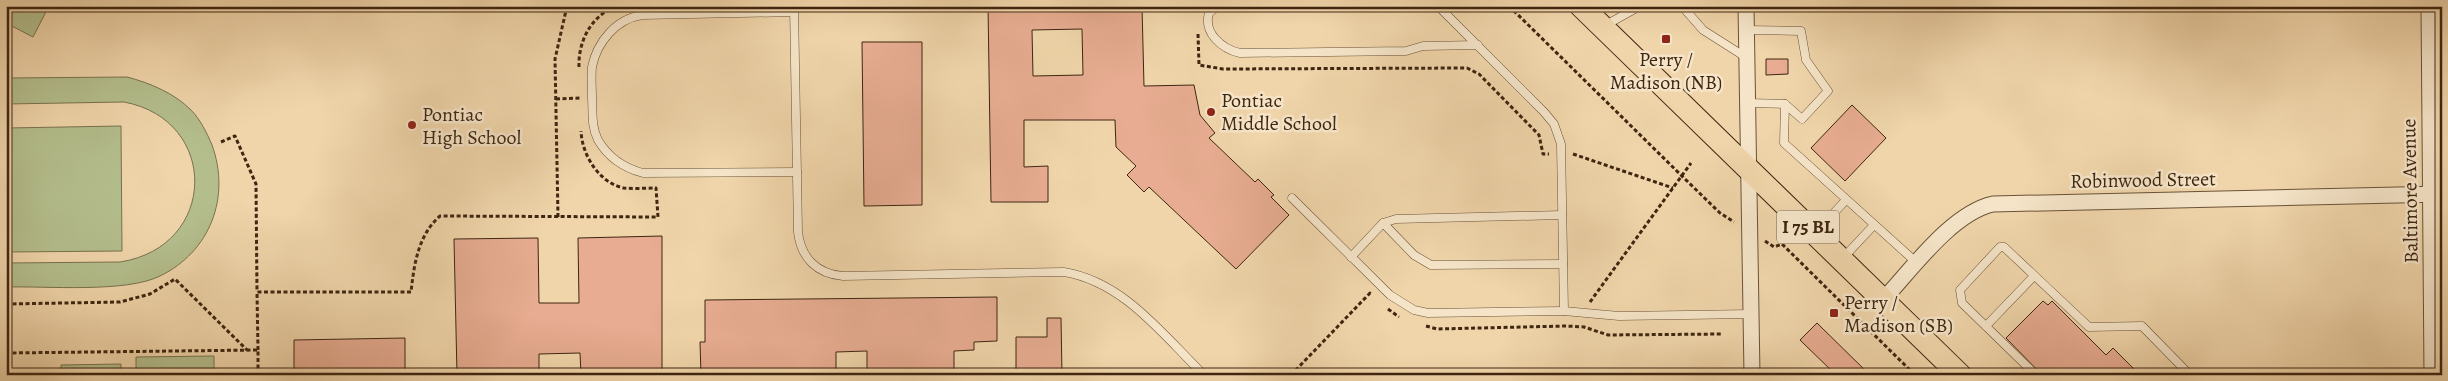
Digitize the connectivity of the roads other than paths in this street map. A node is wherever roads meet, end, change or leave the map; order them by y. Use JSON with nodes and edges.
{"nodes":[{"id":1,"x":1250,"y":6,"type":"edge"},
{"id":2,"x":1438,"y":6,"type":"edge"},
{"id":3,"x":1581,"y":6,"type":"edge"},
{"id":4,"x":1640,"y":6,"type":"edge"},
{"id":5,"x":1682,"y":6,"type":"edge"},
{"id":6,"x":1746,"y":6,"type":"edge"},
{"id":7,"x":2428,"y":6,"type":"edge"},
{"id":8,"x":794,"y":9,"type":"edge"},
{"id":9,"x":1687,"y":10,"type":"edge"},
{"id":10,"x":1602,"y":27,"type":"junction"},
{"id":11,"x":1746,"y":30,"type":"junction"},
{"id":12,"x":1478,"y":45,"type":"junction"},
{"id":13,"x":1747,"y":58,"type":"junction"},
{"id":14,"x":1748,"y":103,"type":"junction"},
{"id":15,"x":1785,"y":104,"type":"junction"},
{"id":16,"x":1749,"y":169,"type":"junction"},
{"id":17,"x":797,"y":172,"type":"junction"},
{"id":18,"x":2436,"y":194,"type":"edge"},
{"id":19,"x":1292,"y":198,"type":"dead end"},
{"id":20,"x":1846,"y":200,"type":"junction"},
{"id":21,"x":1562,"y":215,"type":"junction"},
{"id":22,"x":1383,"y":223,"type":"junction"},
{"id":23,"x":1874,"y":225,"type":"junction"},
{"id":24,"x":1815,"y":233,"type":"junction"},
{"id":25,"x":1351,"y":257,"type":"junction"},
{"id":26,"x":1842,"y":260,"type":"junction"},
{"id":27,"x":1563,"y":264,"type":"junction"},
{"id":28,"x":1917,"y":264,"type":"junction"},
{"id":29,"x":2034,"y":276,"type":"junction"},
{"id":30,"x":1883,"y":300,"type":"junction"},
{"id":31,"x":1564,"y":311,"type":"junction"},
{"id":32,"x":1751,"y":314,"type":"junction"},
{"id":33,"x":1986,"y":326,"type":"junction"},
{"id":34,"x":1953,"y":372,"type":"edge"},
{"id":35,"x":1204,"y":375,"type":"edge"},
{"id":36,"x":1752,"y":375,"type":"edge"},
{"id":37,"x":2036,"y":375,"type":"edge"},
{"id":38,"x":2190,"y":375,"type":"edge"},
{"id":39,"x":2432,"y":375,"type":"edge"}],
"edges":[{"from":1,"to":12,"type":"lane"},
{"from":2,"to":12,"type":"lane"},
{"from":3,"to":10,"type":"main road","number":"I 75 BL"},
{"from":4,"to":10,"type":"lane"},
{"from":5,"to":9,"type":"lane"},
{"from":6,"to":11,"type":"street"},
{"from":7,"to":18,"type":"street","name":"Baltimore Avenue"},
{"from":8,"to":17,"type":"lane"},
{"from":8,"to":17,"type":"lane"},
{"from":9,"to":13,"type":"lane"},
{"from":10,"to":16,"type":"main road","number":"I 75 BL"},
{"from":11,"to":13,"type":"street"},
{"from":11,"to":15,"type":"lane"},
{"from":12,"to":21,"type":"lane"},
{"from":13,"to":14,"type":"street"},
{"from":14,"to":15,"type":"lane"},
{"from":14,"to":16,"type":"street"},
{"from":15,"to":20,"type":"lane"},
{"from":16,"to":24,"type":"main road","number":"I 75 BL"},
{"from":16,"to":32,"type":"street"},
{"from":17,"to":35,"type":"lane"},
{"from":18,"to":28,"type":"street","name":"Robinwood Street"},
{"from":18,"to":39,"type":"street","name":"Baltimore Avenue"},
{"from":19,"to":25,"type":"lane"},
{"from":20,"to":23,"type":"lane"},
{"from":20,"to":24,"type":"lane"},
{"from":21,"to":22,"type":"lane"},
{"from":21,"to":27,"type":"lane"},
{"from":22,"to":25,"type":"lane"},
{"from":22,"to":27,"type":"lane"},
{"from":23,"to":26,"type":"lane"},
{"from":23,"to":28,"type":"lane"},
{"from":24,"to":26,"type":"main road","number":"I 75 BL"},
{"from":25,"to":31,"type":"lane"},
{"from":26,"to":30,"type":"main road","number":"I 75 BL"},
{"from":27,"to":31,"type":"lane"},
{"from":28,"to":30,"type":"street","name":"Robinwood Street"},
{"from":29,"to":33,"type":"lane"},
{"from":29,"to":33,"type":"lane"},
{"from":29,"to":38,"type":"lane"},
{"from":30,"to":34,"type":"main road","number":"I 75 BL"},
{"from":31,"to":32,"type":"lane"},
{"from":32,"to":36,"type":"street"},
{"from":33,"to":37,"type":"lane"}]}
